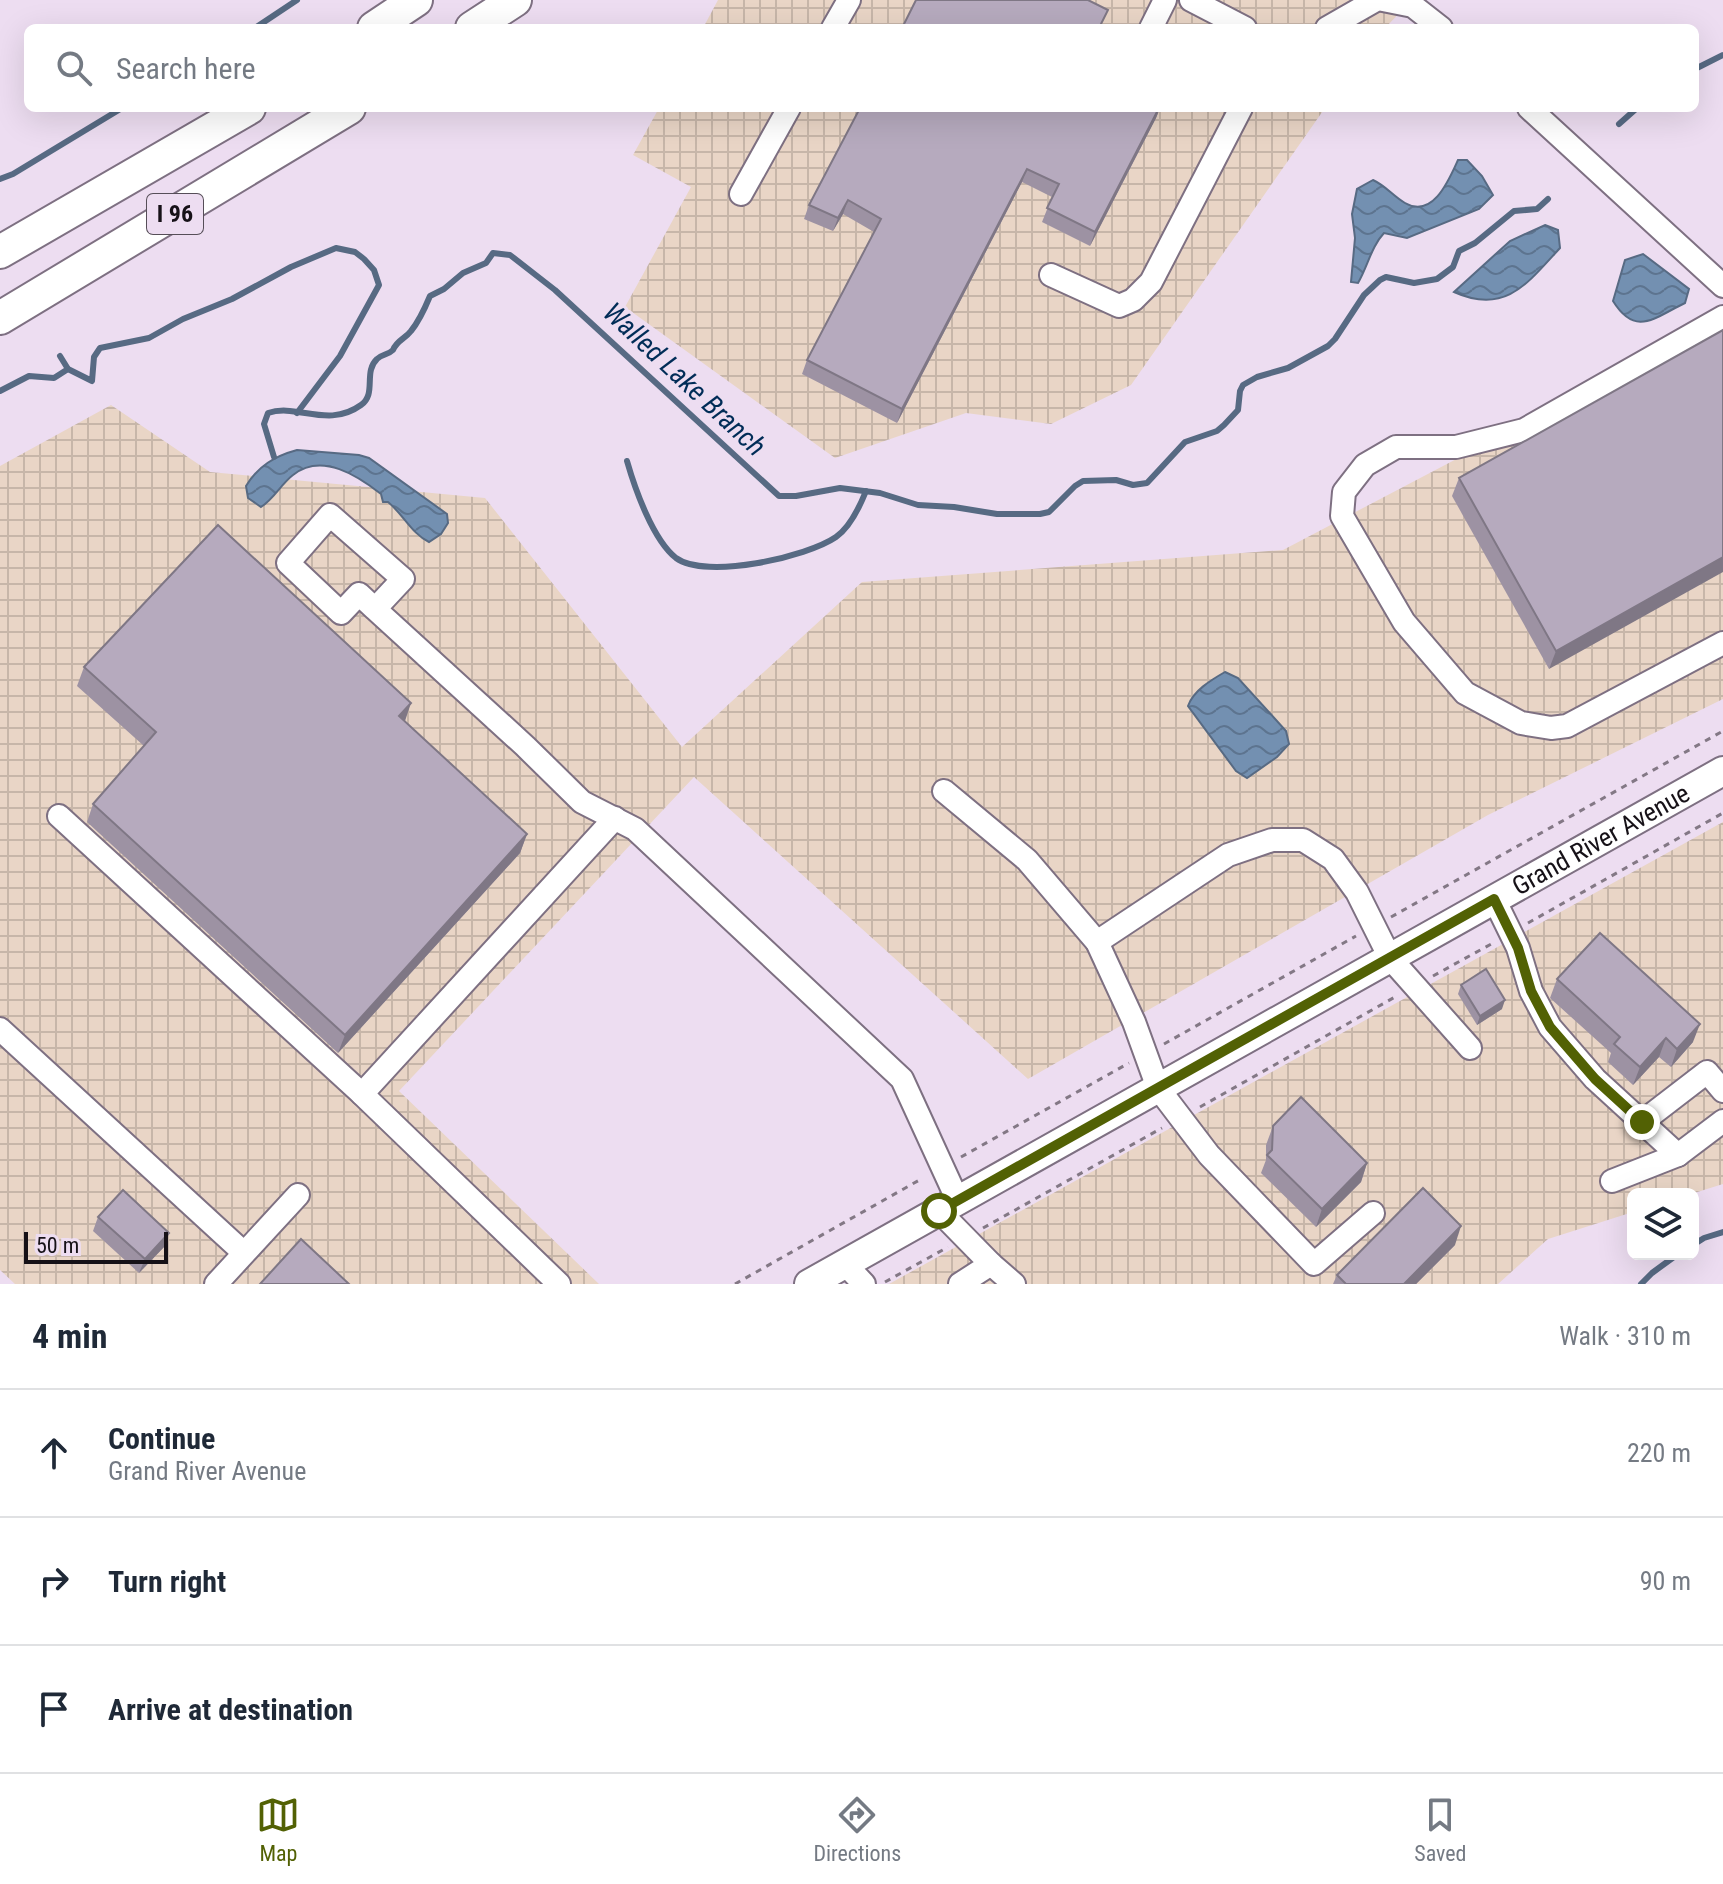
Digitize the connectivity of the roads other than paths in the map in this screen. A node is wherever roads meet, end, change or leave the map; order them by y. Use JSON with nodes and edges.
{"nodes":[{"id":1,"x":416,"y":0,"type":"edge"},
{"id":2,"x":515,"y":0,"type":"edge"},
{"id":3,"x":849,"y":0,"type":"edge"},
{"id":4,"x":1165,"y":0,"type":"edge"},
{"id":5,"x":1191,"y":0,"type":"edge"},
{"id":6,"x":1376,"y":0,"type":"edge"},
{"id":7,"x":1383,"y":0,"type":"edge"},
{"id":8,"x":380,"y":24,"type":"edge"},
{"id":9,"x":478,"y":24,"type":"edge"},
{"id":10,"x":835,"y":24,"type":"edge"},
{"id":11,"x":1153,"y":24,"type":"edge"},
{"id":12,"x":1237,"y":24,"type":"edge"},
{"id":13,"x":1334,"y":24,"type":"edge"},
{"id":14,"x":1436,"y":24,"type":"edge"},
{"id":15,"x":242,"y":112,"type":"edge"},
{"id":16,"x":342,"y":112,"type":"edge"},
{"id":17,"x":787,"y":112,"type":"edge"},
{"id":18,"x":1239,"y":112,"type":"edge"},
{"id":19,"x":1533,"y":112,"type":"edge"},
{"id":20,"x":741,"y":194,"type":"dead end"},
{"id":21,"x":0,"y":252,"type":"edge"},
{"id":22,"x":1051,"y":275,"type":"dead end"},
{"id":23,"x":1723,"y":286,"type":"edge"},
{"id":24,"x":1723,"y":317,"type":"edge"},
{"id":25,"x":0,"y":318,"type":"edge"},
{"id":26,"x":375,"y":609,"type":"junction"},
{"id":27,"x":1723,"y":643,"type":"edge"},
{"id":28,"x":1723,"y":771,"type":"edge"},
{"id":29,"x":944,"y":791,"type":"dead end"},
{"id":30,"x":59,"y":816,"type":"dead end"},
{"id":31,"x":615,"y":818,"type":"junction"},
{"id":32,"x":1494,"y":899,"type":"junction"},
{"id":33,"x":1097,"y":942,"type":"junction"},
{"id":34,"x":1390,"y":958,"type":"junction"},
{"id":35,"x":0,"y":1029,"type":"edge"},
{"id":36,"x":1470,"y":1048,"type":"dead end"},
{"id":37,"x":1158,"y":1088,"type":"junction"},
{"id":38,"x":1723,"y":1091,"type":"edge"},
{"id":39,"x":362,"y":1094,"type":"junction"},
{"id":40,"x":1723,"y":1121,"type":"edge"},
{"id":41,"x":1642,"y":1122,"type":"junction"},
{"id":42,"x":1678,"y":1155,"type":"junction"},
{"id":43,"x":1612,"y":1181,"type":"dead end"},
{"id":44,"x":298,"y":1195,"type":"dead end"},
{"id":45,"x":949,"y":1206,"type":"junction"},
{"id":46,"x":1373,"y":1213,"type":"dead end"},
{"id":47,"x":244,"y":1253,"type":"junction"},
{"id":48,"x":991,"y":1264,"type":"junction"},
{"id":49,"x":855,"y":1274,"type":"edge"},
{"id":50,"x":216,"y":1284,"type":"edge"},
{"id":51,"x":559,"y":1284,"type":"edge"},
{"id":52,"x":809,"y":1284,"type":"edge"},
{"id":53,"x":960,"y":1284,"type":"edge"},
{"id":54,"x":1014,"y":1284,"type":"edge"}],
"edges":[{"from":1,"to":8,"type":"highway"},
{"from":2,"to":9,"type":"highway"},
{"from":3,"to":10,"type":"lane"},
{"from":4,"to":11,"type":"lane"},
{"from":5,"to":12,"type":"lane"},
{"from":6,"to":13,"type":"lane"},
{"from":7,"to":14,"type":"lane"},
{"from":15,"to":21,"type":"highway","number":"I 96"},
{"from":16,"to":25,"type":"highway","number":"I 96"},
{"from":17,"to":20,"type":"lane"},
{"from":18,"to":22,"type":"lane"},
{"from":19,"to":23,"type":"lane"},
{"from":24,"to":27,"type":"lane"},
{"from":26,"to":26,"type":"lane"},
{"from":26,"to":31,"type":"lane"},
{"from":28,"to":32,"type":"main road","name":"Grand River Avenue"},
{"from":29,"to":33,"type":"lane"},
{"from":30,"to":39,"type":"lane"},
{"from":31,"to":39,"type":"lane"},
{"from":31,"to":45,"type":"lane"},
{"from":32,"to":34,"type":"main road","name":"Grand River Avenue"},
{"from":32,"to":41,"type":"lane"},
{"from":33,"to":34,"type":"lane"},
{"from":33,"to":37,"type":"lane"},
{"from":34,"to":36,"type":"lane"},
{"from":34,"to":37,"type":"main road","name":"Grand River Avenue"},
{"from":35,"to":47,"type":"lane"},
{"from":37,"to":45,"type":"main road","name":"Grand River Avenue"},
{"from":37,"to":46,"type":"lane"},
{"from":38,"to":41,"type":"lane"},
{"from":39,"to":51,"type":"lane"},
{"from":40,"to":42,"type":"lane"},
{"from":41,"to":42,"type":"lane"},
{"from":42,"to":43,"type":"lane"},
{"from":44,"to":47,"type":"lane"},
{"from":45,"to":48,"type":"lane"},
{"from":45,"to":49,"type":"main road","name":"Grand River Avenue"},
{"from":47,"to":50,"type":"lane"},
{"from":48,"to":53,"type":"lane"},
{"from":48,"to":54,"type":"lane"},
{"from":49,"to":52,"type":"main road","name":"Grand River Avenue"}]}
